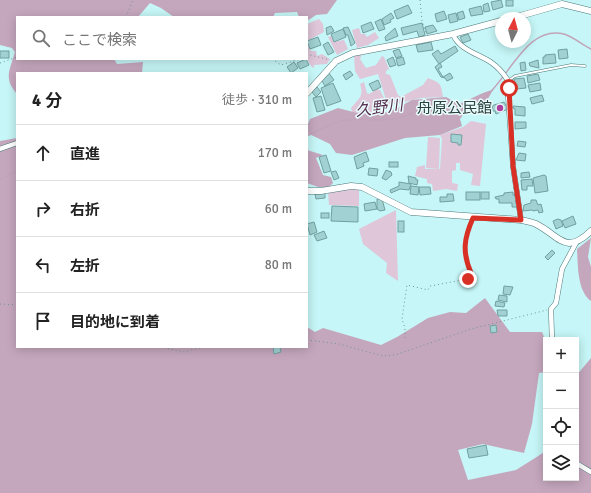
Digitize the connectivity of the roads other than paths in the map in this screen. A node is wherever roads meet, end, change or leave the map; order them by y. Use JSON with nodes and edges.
{"nodes":[{"id":1,"x":564,"y":2,"type":"edge"},
{"id":2,"x":591,"y":11,"type":"edge"},
{"id":3,"x":531,"y":12,"type":"edge"},
{"id":4,"x":495,"y":23,"type":"edge"},
{"id":5,"x":453,"y":34,"type":"junction"},
{"id":6,"x":586,"y":66,"type":"dead end"},
{"id":7,"x":508,"y":80,"type":"junction"},
{"id":8,"x":308,"y":92,"type":"edge"},
{"id":9,"x":16,"y":143,"type":"edge"},
{"id":10,"x":0,"y":149,"type":"edge"},
{"id":11,"x":308,"y":191,"type":"edge"},
{"id":12,"x":521,"y":220,"type":"junction"},
{"id":13,"x":591,"y":231,"type":"edge"},
{"id":14,"x":576,"y":243,"type":"junction"},
{"id":15,"x":552,"y":337,"type":"edge"},
{"id":16,"x":579,"y":465,"type":"edge"},
{"id":17,"x":591,"y":472,"type":"edge"}],
"edges":[{"from":1,"to":2,"type":"street"},
{"from":1,"to":3,"type":"street"},
{"from":4,"to":5,"type":"street"},
{"from":5,"to":7,"type":"street"},
{"from":5,"to":8,"type":"street"},
{"from":6,"to":7,"type":"lane"},
{"from":7,"to":12,"type":"street"},
{"from":9,"to":10,"type":"street"},
{"from":11,"to":12,"type":"street"},
{"from":12,"to":14,"type":"street"},
{"from":13,"to":14,"type":"street"},
{"from":14,"to":15,"type":"street"},
{"from":16,"to":17,"type":"street"}]}
